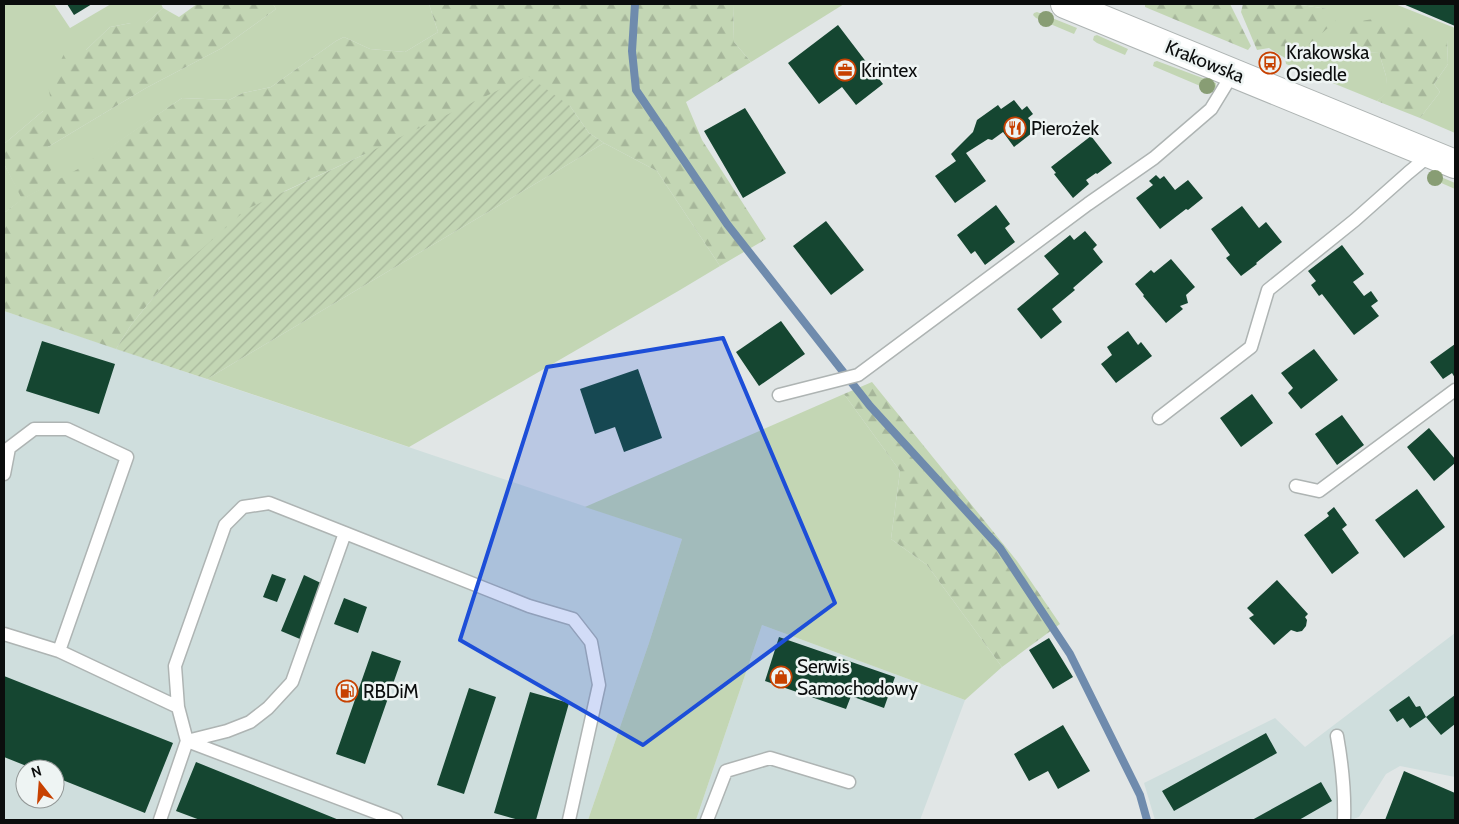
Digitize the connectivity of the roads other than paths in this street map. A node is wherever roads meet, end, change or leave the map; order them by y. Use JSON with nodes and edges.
{"nodes":[{"id":1,"x":1065,"y":4,"type":"edge"},
{"id":2,"x":1233,"y":73,"type":"junction"},
{"id":3,"x":1443,"y":159,"type":"edge"},
{"id":4,"x":1455,"y":390,"type":"edge"},
{"id":5,"x":779,"y":395,"type":"dead end"},
{"id":6,"x":1159,"y":418,"type":"dead end"},
{"id":7,"x":4,"y":474,"type":"edge"},
{"id":8,"x":1296,"y":486,"type":"dead end"},
{"id":9,"x":345,"y":533,"type":"junction"},
{"id":10,"x":4,"y":634,"type":"edge"},
{"id":11,"x":59,"y":651,"type":"junction"},
{"id":12,"x":178,"y":707,"type":"junction"},
{"id":13,"x":1336,"y":736,"type":"dead end"},
{"id":14,"x":188,"y":741,"type":"junction"},
{"id":15,"x":849,"y":782,"type":"dead end"},
{"id":16,"x":160,"y":820,"type":"edge"},
{"id":17,"x":396,"y":820,"type":"edge"},
{"id":18,"x":569,"y":820,"type":"edge"},
{"id":19,"x":707,"y":820,"type":"edge"},
{"id":20,"x":1344,"y":820,"type":"edge"}],
"edges":[{"from":1,"to":2,"type":"main road","name":"Krakowska"},
{"from":2,"to":3,"type":"main road","name":"Krakowska"},
{"from":2,"to":5,"type":"lane"},
{"from":3,"to":6,"type":"lane"},
{"from":4,"to":8,"type":"lane"},
{"from":7,"to":11,"type":"lane"},
{"from":9,"to":12,"type":"lane"},
{"from":9,"to":14,"type":"lane"},
{"from":9,"to":18,"type":"lane"},
{"from":10,"to":11,"type":"lane"},
{"from":11,"to":12,"type":"lane"},
{"from":12,"to":14,"type":"lane"},
{"from":13,"to":20,"type":"lane"},
{"from":14,"to":16,"type":"lane"},
{"from":14,"to":17,"type":"lane"},
{"from":15,"to":19,"type":"lane"}]}
